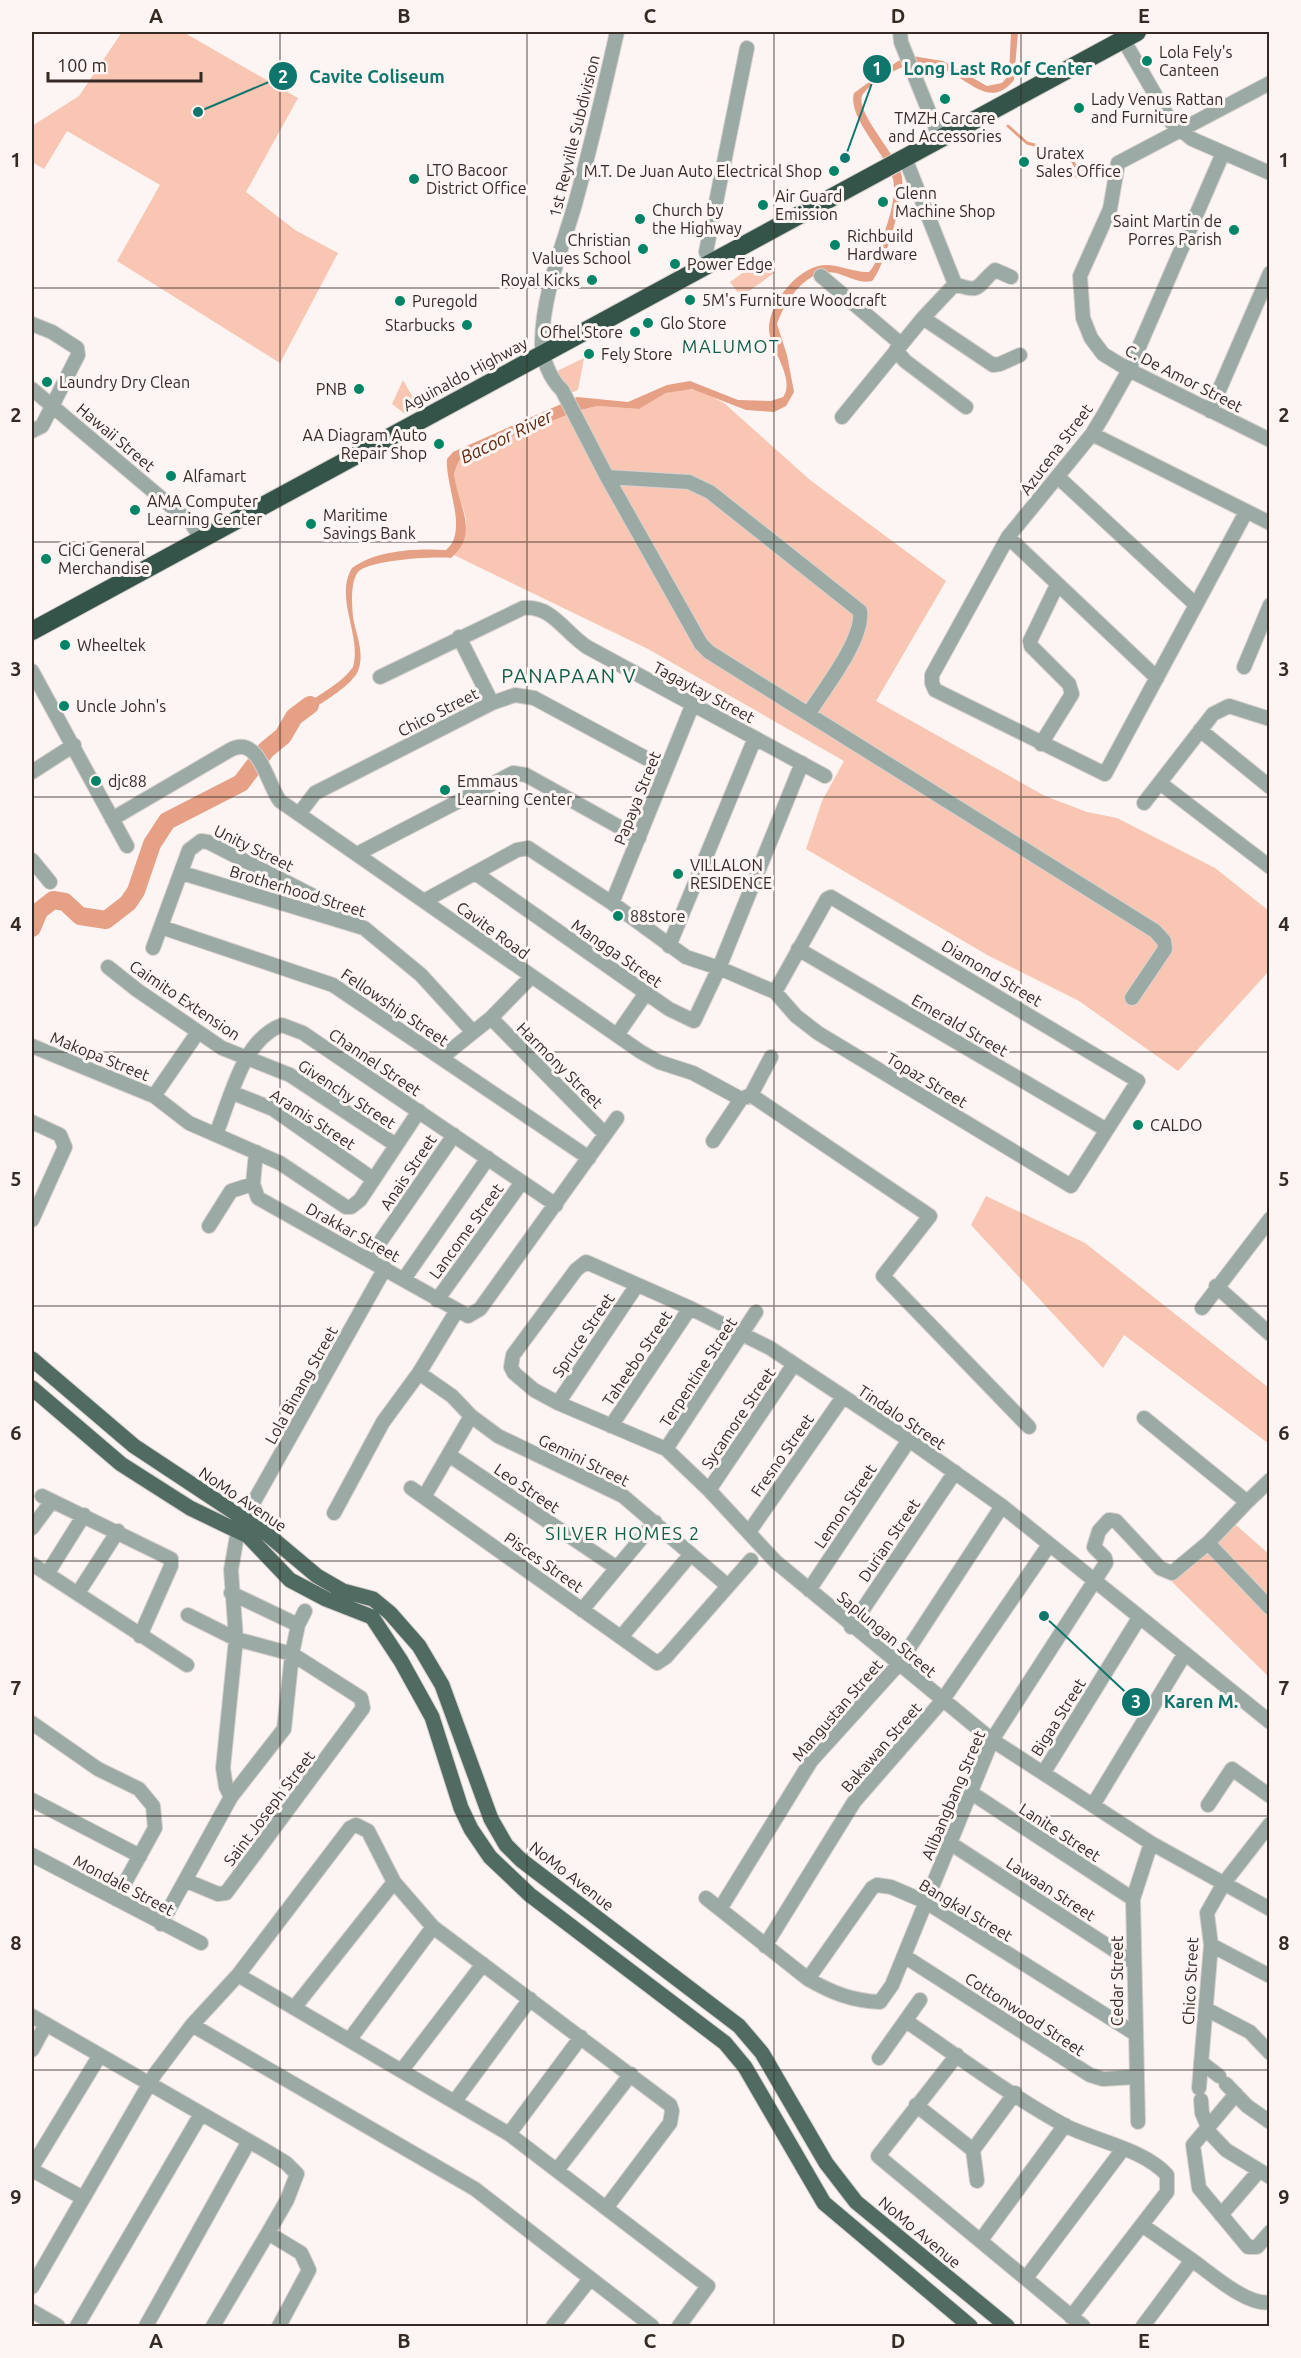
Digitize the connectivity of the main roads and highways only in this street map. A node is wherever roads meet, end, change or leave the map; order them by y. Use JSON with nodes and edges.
{"nodes":[{"id":1,"x":1130,"y":35,"type":"edge"},
{"id":2,"x":32,"y":631,"type":"edge"},
{"id":3,"x":32,"y":1359,"type":"edge"},
{"id":4,"x":32,"y":1388,"type":"edge"},
{"id":5,"x":241,"y":1524,"type":"junction"},
{"id":6,"x":970,"y":2326,"type":"edge"},
{"id":7,"x":1007,"y":2326,"type":"edge"}],
"edges":[{"from":1,"to":2,"type":"highway","name":"Aguinaldo Highway"},
{"from":3,"to":5,"type":"main road","name":"NoMo Avenue"},
{"from":4,"to":5,"type":"main road","name":"NoMo Avenue"},
{"from":5,"to":6,"type":"main road","name":"NoMo Avenue"},
{"from":5,"to":7,"type":"main road","name":"NoMo Avenue"}]}
